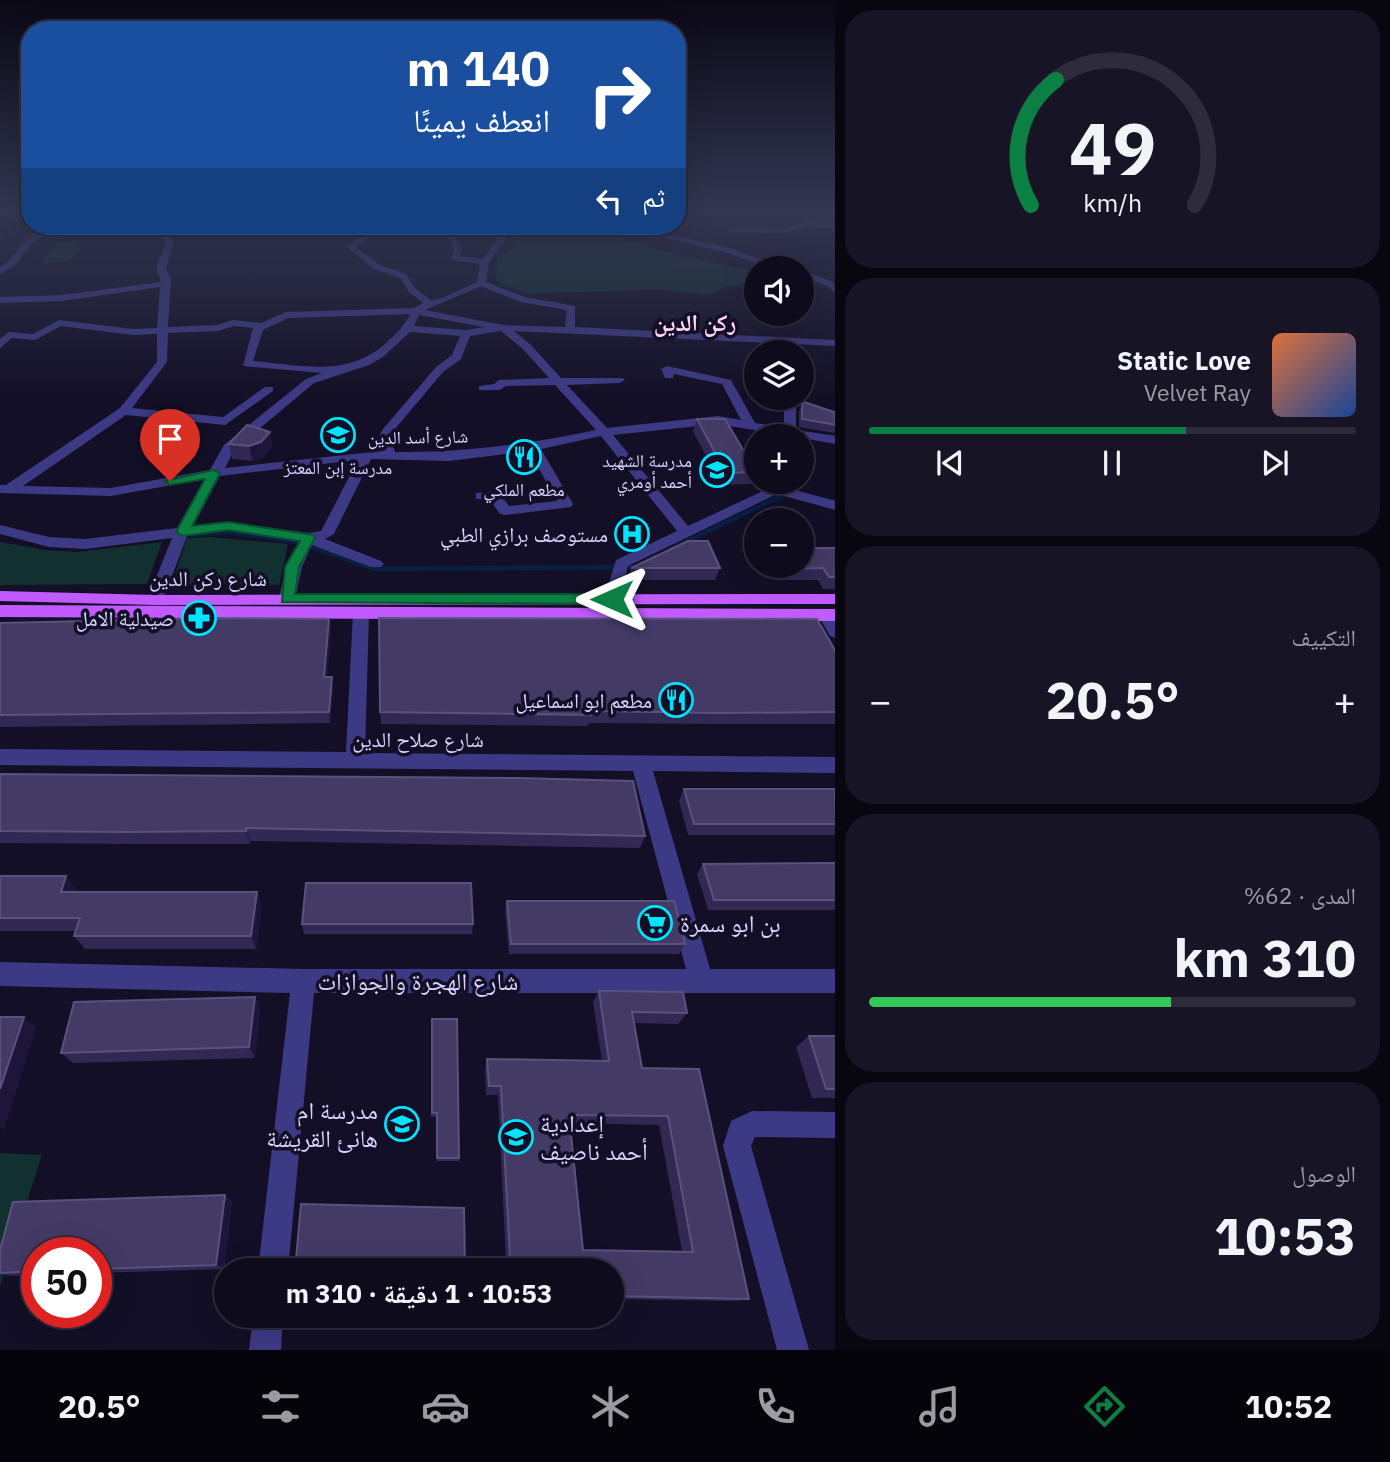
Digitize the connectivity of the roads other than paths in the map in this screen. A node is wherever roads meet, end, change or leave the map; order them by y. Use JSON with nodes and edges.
{"nodes":[{"id":1,"x":162,"y":272,"type":"edge"},
{"id":2,"x":391,"y":272,"type":"edge"},
{"id":3,"x":483,"y":272,"type":"edge"},
{"id":4,"x":814,"y":278,"type":"edge"},
{"id":5,"x":481,"y":283,"type":"junction"},
{"id":6,"x":166,"y":284,"type":"junction"},
{"id":7,"x":835,"y":290,"type":"edge"},
{"id":8,"x":0,"y":300,"type":"edge"},
{"id":9,"x":429,"y":303,"type":"junction"},
{"id":10,"x":416,"y":311,"type":"junction"},
{"id":11,"x":263,"y":326,"type":"junction"},
{"id":12,"x":503,"y":328,"type":"junction"},
{"id":13,"x":408,"y":329,"type":"junction"},
{"id":14,"x":570,"y":330,"type":"junction"},
{"id":15,"x":162,"y":332,"type":"junction"},
{"id":16,"x":466,"y":333,"type":"junction"},
{"id":17,"x":791,"y":340,"type":"edge"},
{"id":18,"x":814,"y":342,"type":"edge"},
{"id":19,"x":835,"y":343,"type":"edge"},
{"id":20,"x":0,"y":345,"type":"edge"},
{"id":21,"x":336,"y":372,"type":"junction"},
{"id":22,"x":669,"y":376,"type":"dead end"},
{"id":23,"x":619,"y":380,"type":"dead end"},
{"id":24,"x":558,"y":383,"type":"junction"},
{"id":25,"x":483,"y":388,"type":"dead end"},
{"id":26,"x":269,"y":389,"type":"dead end"},
{"id":27,"x":124,"y":411,"type":"junction"},
{"id":28,"x":749,"y":424,"type":"joint"},
{"id":29,"x":604,"y":432,"type":"junction"},
{"id":30,"x":814,"y":435,"type":"edge"},
{"id":31,"x":835,"y":440,"type":"edge"},
{"id":32,"x":533,"y":447,"type":"junction"},
{"id":33,"x":389,"y":454,"type":"junction"},
{"id":34,"x":367,"y":455,"type":"junction"},
{"id":35,"x":214,"y":473,"type":"junction"},
{"id":36,"x":3,"y":493,"type":"edge"},
{"id":37,"x":759,"y":494,"type":"edge"},
{"id":38,"x":801,"y":494,"type":"edge"},
{"id":39,"x":481,"y":496,"type":"dead end"},
{"id":40,"x":835,"y":506,"type":"edge"},
{"id":41,"x":0,"y":529,"type":"edge"},
{"id":42,"x":183,"y":532,"type":"junction"},
{"id":43,"x":686,"y":533,"type":"junction"},
{"id":44,"x":306,"y":542,"type":"junction"},
{"id":45,"x":376,"y":564,"type":"dead end"},
{"id":46,"x":0,"y":596,"type":"edge"},
{"id":47,"x":287,"y":599,"type":"junction"},
{"id":48,"x":612,"y":599,"type":"junction"},
{"id":49,"x":835,"y":599,"type":"edge"},
{"id":50,"x":155,"y":600,"type":"junction"},
{"id":51,"x":0,"y":611,"type":"edge"},
{"id":52,"x":362,"y":613,"type":"junction"},
{"id":53,"x":831,"y":615,"type":"edge"},
{"id":54,"x":835,"y":632,"type":"edge"},
{"id":55,"x":0,"y":757,"type":"edge"},
{"id":56,"x":355,"y":761,"type":"junction"},
{"id":57,"x":641,"y":763,"type":"junction"},
{"id":58,"x":835,"y":765,"type":"edge"},
{"id":59,"x":0,"y":974,"type":"edge"},
{"id":60,"x":303,"y":981,"type":"junction"},
{"id":61,"x":701,"y":981,"type":"junction"},
{"id":62,"x":835,"y":981,"type":"edge"},
{"id":63,"x":835,"y":1125,"type":"edge"},
{"id":64,"x":274,"y":1258,"type":"edge"},
{"id":65,"x":267,"y":1328,"type":"edge"},
{"id":66,"x":265,"y":1350,"type":"edge"},
{"id":67,"x":793,"y":1350,"type":"edge"}],
"edges":[{"from":1,"to":6,"type":"street"},
{"from":2,"to":9,"type":"street"},
{"from":3,"to":5,"type":"street"},
{"from":4,"to":7,"type":"street"},
{"from":5,"to":9,"type":"street"},
{"from":5,"to":14,"type":"street"},
{"from":6,"to":8,"type":"street"},
{"from":6,"to":15,"type":"street"},
{"from":9,"to":10,"type":"street"},
{"from":10,"to":11,"type":"street"},
{"from":10,"to":12,"type":"street"},
{"from":10,"to":13,"type":"street"},
{"from":11,"to":15,"type":"street"},
{"from":11,"to":21,"type":"street"},
{"from":12,"to":14,"type":"street"},
{"from":12,"to":16,"type":"street"},
{"from":12,"to":24,"type":"street"},
{"from":13,"to":16,"type":"street"},
{"from":13,"to":21,"type":"street"},
{"from":14,"to":17,"type":"street"},
{"from":15,"to":20,"type":"street"},
{"from":15,"to":27,"type":"street"},
{"from":16,"to":33,"type":"street"},
{"from":18,"to":19,"type":"street"},
{"from":21,"to":35,"type":"street"},
{"from":22,"to":28,"type":"street"},
{"from":23,"to":24,"type":"street"},
{"from":24,"to":25,"type":"street"},
{"from":24,"to":29,"type":"street"},
{"from":26,"to":27,"type":"street"},
{"from":27,"to":36,"type":"street"},
{"from":28,"to":29,"type":"street","name":"شارع أسد الدين"},
{"from":29,"to":32,"type":"street","name":"شارع أسد الدين"},
{"from":29,"to":43,"type":"street"},
{"from":30,"to":31,"type":"street","name":"شارع أسد الدين"},
{"from":32,"to":33,"type":"street","name":"شارع أسد الدين"},
{"from":32,"to":39,"type":"street"},
{"from":33,"to":34,"type":"street","name":"شارع أسد الدين"},
{"from":34,"to":35,"type":"street","name":"شارع أسد الدين"},
{"from":34,"to":44,"type":"street"},
{"from":35,"to":36,"type":"street","name":"شارع أسد الدين"},
{"from":35,"to":42,"type":"street"},
{"from":37,"to":43,"type":"street"},
{"from":38,"to":40,"type":"street"},
{"from":41,"to":42,"type":"street"},
{"from":42,"to":44,"type":"street"},
{"from":42,"to":50,"type":"street"},
{"from":43,"to":48,"type":"street"},
{"from":44,"to":45,"type":"street"},
{"from":44,"to":47,"type":"street"},
{"from":46,"to":50,"type":"main road","name":"شارع ركن الدين"},
{"from":47,"to":48,"type":"main road","name":"شارع ركن الدين"},
{"from":47,"to":50,"type":"main road","name":"شارع ركن الدين"},
{"from":48,"to":49,"type":"main road","name":"شارع ركن الدين"},
{"from":51,"to":52,"type":"main road","name":"شارع ركن الدين"},
{"from":52,"to":53,"type":"main road","name":"شارع ركن الدين"},
{"from":52,"to":56,"type":"street"},
{"from":53,"to":54,"type":"street"},
{"from":55,"to":56,"type":"street","name":"شارع صلاح الدين"},
{"from":56,"to":57,"type":"street","name":"شارع صلاح الدين"},
{"from":57,"to":58,"type":"street","name":"شارع صلاح الدين"},
{"from":57,"to":61,"type":"street"},
{"from":59,"to":60,"type":"street","name":"شارع الهجرة والجوازات"},
{"from":60,"to":61,"type":"street","name":"شارع الهجرة والجوازات"},
{"from":60,"to":64,"type":"street"},
{"from":61,"to":62,"type":"street","name":"شارع الهجرة والجوازات"},
{"from":63,"to":67,"type":"street"},
{"from":65,"to":66,"type":"street"}]}
